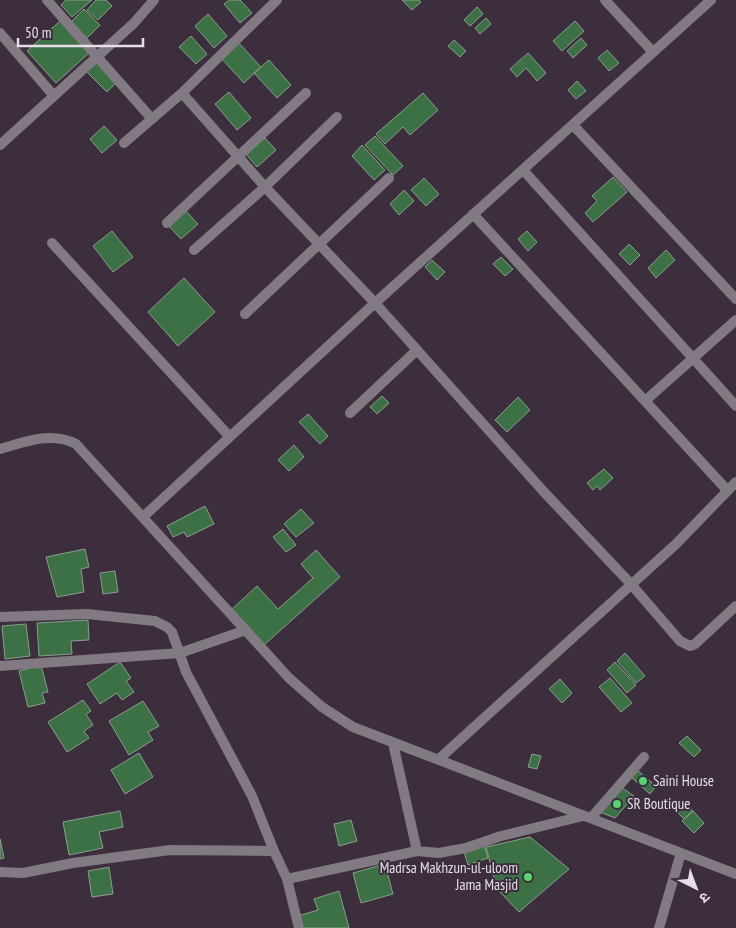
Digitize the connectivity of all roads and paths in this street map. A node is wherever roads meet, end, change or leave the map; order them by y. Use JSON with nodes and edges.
{"nodes":[{"id":1,"x":47,"y":0,"type":"edge"},
{"id":2,"x":154,"y":0,"type":"edge"},
{"id":3,"x":277,"y":0,"type":"edge"},
{"id":4,"x":605,"y":0,"type":"edge"},
{"id":5,"x":711,"y":0,"type":"edge"},
{"id":6,"x":0,"y":34,"type":"edge"},
{"id":7,"x":652,"y":51,"type":"junction"},
{"id":8,"x":97,"y":57,"type":"junction"},
{"id":9,"x":182,"y":93,"type":"junction"},
{"id":10,"x":306,"y":93,"type":"dead end"},
{"id":11,"x":54,"y":96,"type":"junction"},
{"id":12,"x":337,"y":117,"type":"dead end"},
{"id":13,"x":152,"y":119,"type":"junction"},
{"id":14,"x":573,"y":125,"type":"junction"},
{"id":15,"x":124,"y":143,"type":"dead end"},
{"id":16,"x":0,"y":145,"type":"edge"},
{"id":17,"x":239,"y":158,"type":"junction"},
{"id":18,"x":524,"y":170,"type":"junction"},
{"id":19,"x":389,"y":178,"type":"dead end"},
{"id":20,"x":266,"y":187,"type":"junction"},
{"id":21,"x":473,"y":214,"type":"junction"},
{"id":22,"x":167,"y":223,"type":"dead end"},
{"id":23,"x":52,"y":243,"type":"dead end"},
{"id":24,"x":318,"y":244,"type":"junction"},
{"id":25,"x":194,"y":250,"type":"dead end"},
{"id":26,"x":736,"y":299,"type":"edge"},
{"id":27,"x":374,"y":303,"type":"junction"},
{"id":28,"x":245,"y":314,"type":"dead end"},
{"id":29,"x":736,"y":320,"type":"edge"},
{"id":30,"x":417,"y":350,"type":"junction"},
{"id":31,"x":693,"y":358,"type":"junction"},
{"id":32,"x":645,"y":401,"type":"junction"},
{"id":33,"x":736,"y":406,"type":"edge"},
{"id":34,"x":350,"y":413,"type":"dead end"},
{"id":35,"x":229,"y":436,"type":"junction"},
{"id":36,"x":0,"y":450,"type":"edge"},
{"id":37,"x":736,"y":482,"type":"edge"},
{"id":38,"x":727,"y":490,"type":"junction"},
{"id":39,"x":143,"y":517,"type":"junction"},
{"id":40,"x":630,"y":584,"type":"junction"},
{"id":41,"x":736,"y":606,"type":"edge"},
{"id":42,"x":0,"y":617,"type":"edge"},
{"id":43,"x":246,"y":630,"type":"junction"},
{"id":44,"x":180,"y":653,"type":"junction"},
{"id":45,"x":0,"y":666,"type":"edge"},
{"id":46,"x":394,"y":744,"type":"junction"},
{"id":47,"x":644,"y":757,"type":"dead end"},
{"id":48,"x":439,"y":759,"type":"junction"},
{"id":49,"x":587,"y":817,"type":"junction"},
{"id":50,"x":274,"y":851,"type":"junction"},
{"id":51,"x":417,"y":851,"type":"junction"},
{"id":52,"x":681,"y":853,"type":"junction"},
{"id":53,"x":0,"y":872,"type":"edge"},
{"id":54,"x":736,"y":874,"type":"edge"},
{"id":55,"x":287,"y":879,"type":"junction"},
{"id":56,"x":299,"y":928,"type":"edge"},
{"id":57,"x":659,"y":928,"type":"edge"}],
"edges":[{"from":1,"to":8,"type":"street"},
{"from":2,"to":8,"type":"street"},
{"from":3,"to":9,"type":"street"},
{"from":4,"to":7,"type":"street"},
{"from":5,"to":7,"type":"street"},
{"from":6,"to":11,"type":"street"},
{"from":7,"to":14,"type":"street"},
{"from":8,"to":11,"type":"street"},
{"from":8,"to":13,"type":"street"},
{"from":9,"to":13,"type":"street"},
{"from":9,"to":17,"type":"street"},
{"from":10,"to":17,"type":"street"},
{"from":11,"to":16,"type":"street"},
{"from":12,"to":20,"type":"street"},
{"from":13,"to":15,"type":"street"},
{"from":14,"to":18,"type":"street"},
{"from":14,"to":26,"type":"street"},
{"from":17,"to":20,"type":"street"},
{"from":17,"to":22,"type":"street"},
{"from":18,"to":21,"type":"street"},
{"from":18,"to":31,"type":"street"},
{"from":19,"to":24,"type":"street"},
{"from":20,"to":24,"type":"street"},
{"from":20,"to":25,"type":"street"},
{"from":21,"to":27,"type":"street"},
{"from":21,"to":32,"type":"street"},
{"from":23,"to":35,"type":"street"},
{"from":24,"to":27,"type":"street"},
{"from":24,"to":28,"type":"street"},
{"from":27,"to":30,"type":"street"},
{"from":27,"to":35,"type":"street"},
{"from":29,"to":31,"type":"street"},
{"from":30,"to":34,"type":"street"},
{"from":30,"to":40,"type":"street"},
{"from":31,"to":32,"type":"street"},
{"from":31,"to":33,"type":"street"},
{"from":32,"to":38,"type":"street"},
{"from":35,"to":39,"type":"street"},
{"from":36,"to":39,"type":"street"},
{"from":37,"to":38,"type":"street"},
{"from":38,"to":40,"type":"street"},
{"from":39,"to":43,"type":"street"},
{"from":40,"to":41,"type":"street"},
{"from":40,"to":48,"type":"street"},
{"from":42,"to":44,"type":"street"},
{"from":43,"to":44,"type":"street"},
{"from":43,"to":46,"type":"street"},
{"from":44,"to":45,"type":"street"},
{"from":44,"to":50,"type":"street"},
{"from":46,"to":48,"type":"street"},
{"from":46,"to":51,"type":"street"},
{"from":47,"to":49,"type":"street"},
{"from":48,"to":49,"type":"street"},
{"from":49,"to":51,"type":"street"},
{"from":49,"to":52,"type":"street"},
{"from":50,"to":53,"type":"street"},
{"from":50,"to":55,"type":"street"},
{"from":51,"to":55,"type":"street"},
{"from":52,"to":54,"type":"street"},
{"from":52,"to":57,"type":"street"},
{"from":55,"to":56,"type":"street"}]}
